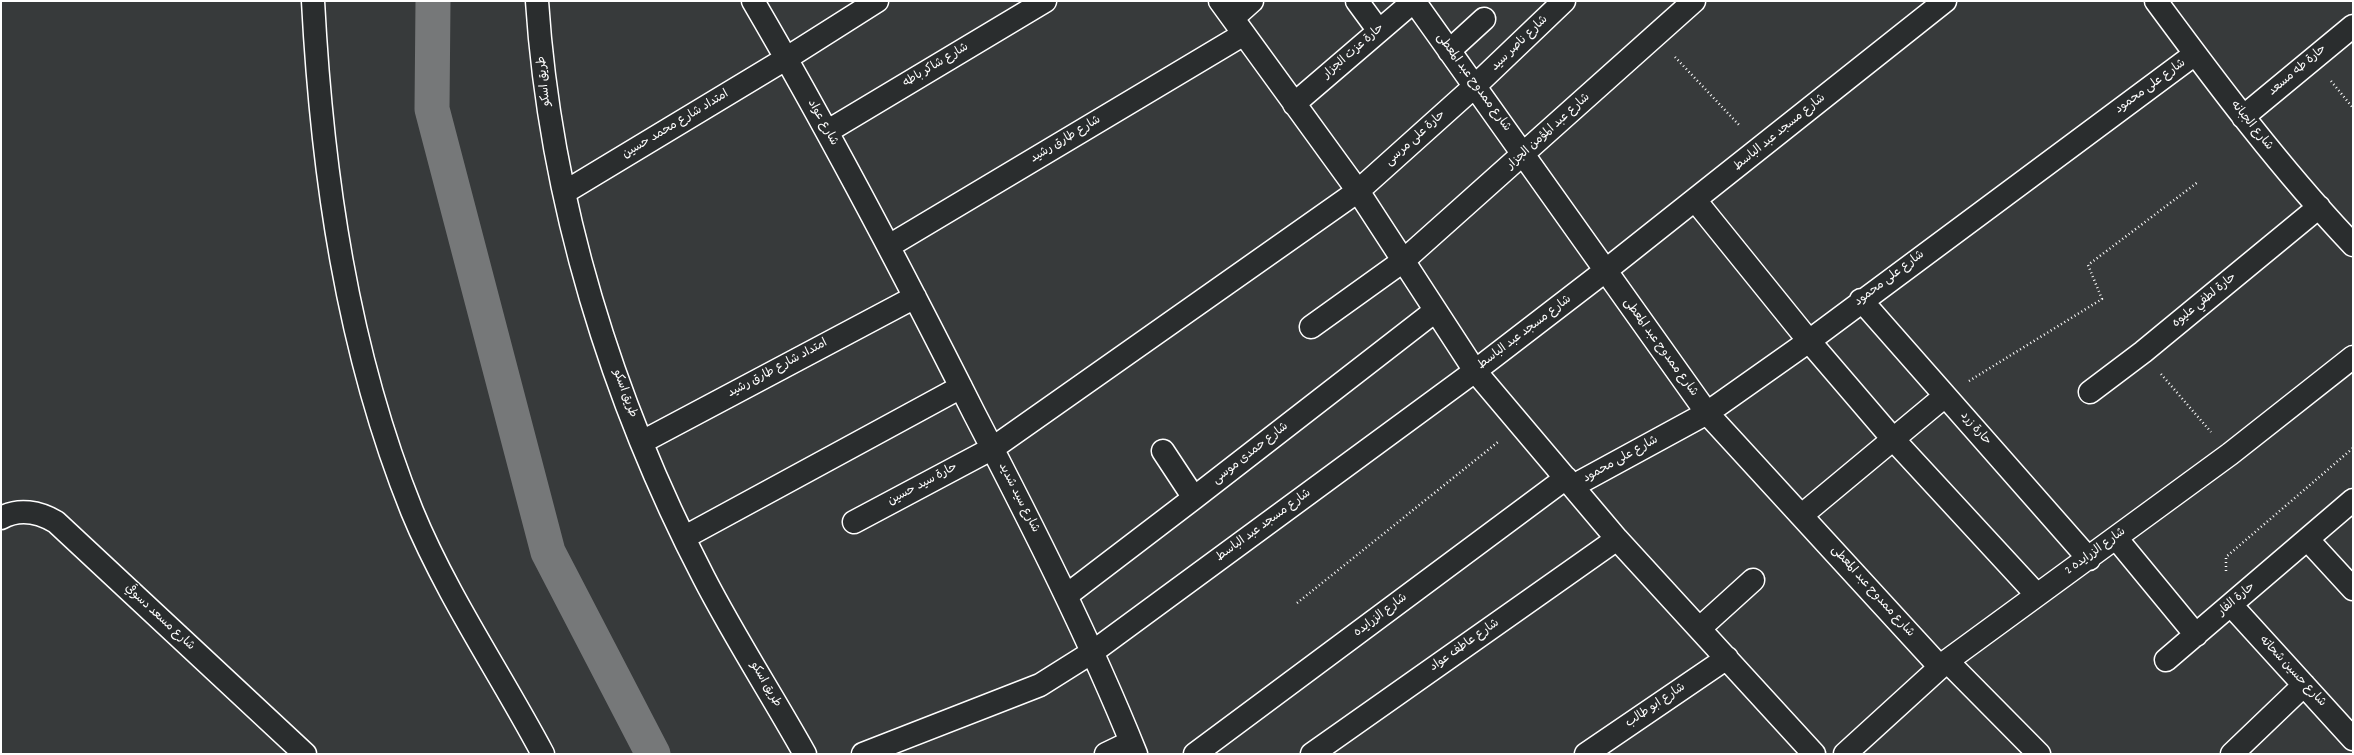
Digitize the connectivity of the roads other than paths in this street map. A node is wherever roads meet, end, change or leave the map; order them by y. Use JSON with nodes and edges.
{"nodes":[{"id":1,"x":313,"y":1,"type":"edge"},
{"id":2,"x":537,"y":1,"type":"edge"},
{"id":3,"x":754,"y":1,"type":"edge"},
{"id":4,"x":877,"y":1,"type":"edge"},
{"id":5,"x":1045,"y":1,"type":"edge"},
{"id":6,"x":1220,"y":1,"type":"edge"},
{"id":7,"x":1252,"y":1,"type":"edge"},
{"id":8,"x":1357,"y":1,"type":"edge"},
{"id":9,"x":1414,"y":1,"type":"edge"},
{"id":10,"x":1564,"y":1,"type":"edge"},
{"id":11,"x":1694,"y":1,"type":"edge"},
{"id":12,"x":1945,"y":1,"type":"edge"},
{"id":13,"x":2156,"y":1,"type":"edge"},
{"id":14,"x":1484,"y":19,"type":"dead end"},
{"id":15,"x":1239,"y":26,"type":"junction"},
{"id":16,"x":2353,"y":26,"type":"edge"},
{"id":17,"x":1379,"y":31,"type":"junction"},
{"id":18,"x":1449,"y":51,"type":"junction"},
{"id":19,"x":2195,"y":54,"type":"junction"},
{"id":20,"x":787,"y":58,"type":"junction"},
{"id":21,"x":1475,"y":86,"type":"junction"},
{"id":22,"x":1294,"y":104,"type":"junction"},
{"id":23,"x":2243,"y":117,"type":"junction"},
{"id":24,"x":828,"y":131,"type":"junction"},
{"id":25,"x":1524,"y":154,"type":"junction"},
{"id":26,"x":1358,"y":191,"type":"junction"},
{"id":27,"x":565,"y":192,"type":"junction"},
{"id":28,"x":1696,"y":200,"type":"junction"},
{"id":29,"x":2319,"y":208,"type":"junction"},
{"id":30,"x":2349,"y":233,"type":"edge"},
{"id":31,"x":889,"y":246,"type":"junction"},
{"id":32,"x":1403,"y":261,"type":"junction"},
{"id":33,"x":1605,"y":271,"type":"junction"},
{"id":34,"x":915,"y":297,"type":"junction"},
{"id":35,"x":1861,"y":300,"type":"junction"},
{"id":36,"x":1435,"y":311,"type":"junction"},
{"id":37,"x":1311,"y":327,"type":"dead end"},
{"id":38,"x":1809,"y":340,"type":"junction"},
{"id":39,"x":2353,"y":357,"type":"edge"},
{"id":40,"x":1475,"y":371,"type":"junction"},
{"id":41,"x":961,"y":387,"type":"junction"},
{"id":42,"x":2090,"y":392,"type":"dead end"},
{"id":43,"x":1945,"y":396,"type":"junction"},
{"id":44,"x":1708,"y":413,"type":"junction"},
{"id":45,"x":1893,"y":439,"type":"junction"},
{"id":46,"x":642,"y":442,"type":"junction"},
{"id":47,"x":993,"y":448,"type":"junction"},
{"id":48,"x":1163,"y":451,"type":"dead end"},
{"id":49,"x":1569,"y":482,"type":"junction"},
{"id":50,"x":1194,"y":498,"type":"junction"},
{"id":51,"x":2353,"y":500,"type":"edge"},
{"id":52,"x":1802,"y":515,"type":"junction"},
{"id":53,"x":1,"y":518,"type":"edge"},
{"id":54,"x":854,"y":522,"type":"dead end"},
{"id":55,"x":685,"y":536,"type":"junction"},
{"id":56,"x":2116,"y":538,"type":"junction"},
{"id":57,"x":1617,"y":539,"type":"junction"},
{"id":58,"x":2308,"y":540,"type":"junction"},
{"id":59,"x":2089,"y":559,"type":"junction"},
{"id":60,"x":1753,"y":580,"type":"dead end"},
{"id":61,"x":2353,"y":589,"type":"edge"},
{"id":62,"x":1067,"y":595,"type":"junction"},
{"id":63,"x":2037,"y":595,"type":"junction"},
{"id":64,"x":2231,"y":606,"type":"junction"},
{"id":65,"x":1700,"y":628,"type":"junction"},
{"id":66,"x":2196,"y":635,"type":"junction"},
{"id":67,"x":1094,"y":652,"type":"junction"},
{"id":68,"x":1727,"y":658,"type":"junction"},
{"id":69,"x":2166,"y":660,"type":"dead end"},
{"id":70,"x":1944,"y":664,"type":"junction"},
{"id":71,"x":2304,"y":685,"type":"junction"},
{"id":72,"x":2353,"y":739,"type":"edge"},
{"id":73,"x":1134,"y":748,"type":"edge"},
{"id":74,"x":2238,"y":752,"type":"edge"},
{"id":75,"x":305,"y":754,"type":"edge"},
{"id":76,"x":543,"y":754,"type":"edge"},
{"id":77,"x":805,"y":754,"type":"edge"},
{"id":78,"x":863,"y":754,"type":"edge"},
{"id":79,"x":1106,"y":754,"type":"edge"},
{"id":80,"x":1195,"y":754,"type":"edge"},
{"id":81,"x":1312,"y":754,"type":"edge"},
{"id":82,"x":1586,"y":754,"type":"edge"},
{"id":83,"x":1814,"y":754,"type":"edge"},
{"id":84,"x":1845,"y":754,"type":"edge"},
{"id":85,"x":2039,"y":754,"type":"edge"}],
"edges":[{"from":1,"to":76,"type":"street"},
{"from":2,"to":27,"type":"street","name":"طريق اسكو"},
{"from":3,"to":20,"type":"street","name":"شارع عواد"},
{"from":4,"to":20,"type":"street","name":"امتداد شارع محمد حسين"},
{"from":5,"to":24,"type":"street","name":"شارع شاكر باطه"},
{"from":6,"to":15,"type":"street"},
{"from":7,"to":15,"type":"street","name":"شارع طارق رشيد"},
{"from":8,"to":17,"type":"street"},
{"from":9,"to":17,"type":"street","name":"حارة عزت الجزار"},
{"from":9,"to":18,"type":"street","name":"شارع ممدوح عبد المعطى"},
{"from":10,"to":21,"type":"street","name":"شارع ناصر سيد"},
{"from":11,"to":25,"type":"street","name":"شارع عبد المؤمن الجزار"},
{"from":12,"to":28,"type":"street","name":"شارع مسجد عبد الباسط"},
{"from":13,"to":19,"type":"street","name":"شارع الجبانه"},
{"from":14,"to":18,"type":"street"},
{"from":15,"to":22,"type":"street"},
{"from":15,"to":31,"type":"street","name":"شارع طارق رشيد"},
{"from":16,"to":23,"type":"street","name":"حارة طه مسعد"},
{"from":17,"to":22,"type":"street","name":"حارة عزت الجزار"},
{"from":18,"to":21,"type":"street","name":"شارع ممدوح عبد المعطى"},
{"from":19,"to":23,"type":"street","name":"شارع الجبانه"},
{"from":19,"to":35,"type":"street","name":"شارع على محمود"},
{"from":20,"to":24,"type":"street","name":"شارع عواد"},
{"from":20,"to":27,"type":"street","name":"امتداد شارع محمد حسين"},
{"from":21,"to":25,"type":"street","name":"شارع ممدوح عبد المعطى"},
{"from":21,"to":26,"type":"street","name":"حارة على مرسى"},
{"from":22,"to":26,"type":"street"},
{"from":23,"to":29,"type":"street","name":"شارع الجبانه"},
{"from":24,"to":31,"type":"street","name":"شارع عواد"},
{"from":25,"to":32,"type":"street","name":"شارع عبد المؤمن الجزار"},
{"from":25,"to":33,"type":"street","name":"شارع ممدوح عبد المعطى"},
{"from":26,"to":32,"type":"street"},
{"from":26,"to":47,"type":"street","name":"حارة على مرسى"},
{"from":27,"to":46,"type":"street","name":"طريق اسكو"},
{"from":28,"to":33,"type":"street","name":"شارع مسجد عبد الباسط"},
{"from":28,"to":38,"type":"street"},
{"from":29,"to":30,"type":"street","name":"شارع الجبانه"},
{"from":29,"to":42,"type":"street","name":"حارة لطفي عليوه"},
{"from":31,"to":34,"type":"street","name":"شارع سيد شديد"},
{"from":32,"to":36,"type":"street"},
{"from":32,"to":37,"type":"street","name":"شارع عبد المؤمن الجزار"},
{"from":33,"to":40,"type":"street","name":"شارع مسجد عبد الباسط"},
{"from":33,"to":44,"type":"street","name":"شارع ممدوح عبد المعطى"},
{"from":34,"to":41,"type":"street","name":"شارع سيد شديد"},
{"from":34,"to":46,"type":"street","name":"امتداد شارع طارق رشيد"},
{"from":35,"to":38,"type":"street","name":"شارع على محمود"},
{"from":35,"to":43,"type":"street","name":"حارة زرد"},
{"from":36,"to":40,"type":"street"},
{"from":36,"to":50,"type":"street","name":"شارع حمدى موسى"},
{"from":38,"to":44,"type":"street","name":"شارع على محمود"},
{"from":38,"to":45,"type":"street"},
{"from":39,"to":56,"type":"street","name":"شارع الزرايده 2"},
{"from":40,"to":49,"type":"street"},
{"from":40,"to":67,"type":"street","name":"شارع مسجد عبد الباسط"},
{"from":41,"to":47,"type":"street","name":"شارع سيد شديد"},
{"from":41,"to":55,"type":"street"},
{"from":43,"to":45,"type":"street"},
{"from":43,"to":59,"type":"street","name":"حارة زرد"},
{"from":44,"to":49,"type":"street","name":"شارع على محمود"},
{"from":44,"to":52,"type":"street","name":"شارع ممدوح عبد المعطى"},
{"from":45,"to":52,"type":"street"},
{"from":45,"to":63,"type":"street"},
{"from":46,"to":55,"type":"street","name":"طريق اسكو"},
{"from":47,"to":54,"type":"street","name":"حارة سيد حسين"},
{"from":47,"to":62,"type":"street","name":"شارع سيد شديد"},
{"from":48,"to":50,"type":"street"},
{"from":49,"to":57,"type":"street"},
{"from":49,"to":80,"type":"street","name":"شارع الزرايده"},
{"from":50,"to":62,"type":"street","name":"شارع حمدى موسى"},
{"from":51,"to":58,"type":"street","name":"حارة الفار"},
{"from":52,"to":70,"type":"street","name":"شارع ممدوح عبد المعطى"},
{"from":53,"to":75,"type":"street","name":"شارع مسعد دسوقي"},
{"from":55,"to":77,"type":"street","name":"طريق اسكو"},
{"from":56,"to":59,"type":"street","name":"شارع الزرايده 2"},
{"from":56,"to":66,"type":"street"},
{"from":57,"to":65,"type":"street"},
{"from":57,"to":81,"type":"street","name":"شارع عاطف عواد"},
{"from":58,"to":61,"type":"street"},
{"from":58,"to":64,"type":"street","name":"حارة الفار"},
{"from":59,"to":63,"type":"street","name":"شارع الزرايده 2"},
{"from":60,"to":65,"type":"street"},
{"from":62,"to":67,"type":"street","name":"شارع سيد شديد"},
{"from":63,"to":70,"type":"street","name":"شارع الزرايده 2"},
{"from":64,"to":66,"type":"street","name":"حارة الفار"},
{"from":64,"to":71,"type":"street","name":"شارع حسين شحاته"},
{"from":65,"to":68,"type":"street"},
{"from":66,"to":69,"type":"street","name":"حارة الفار"},
{"from":67,"to":73,"type":"street","name":"شارع سيد شديد"},
{"from":67,"to":78,"type":"street","name":"شارع مسجد عبد الباسط"},
{"from":68,"to":82,"type":"street","name":"شارع ابو طالب"},
{"from":68,"to":83,"type":"street"},
{"from":70,"to":84,"type":"street","name":"شارع الزرايده 2"},
{"from":70,"to":85,"type":"street","name":"شارع ممدوح عبد المعطى"},
{"from":71,"to":72,"type":"street","name":"شارع حسين شحاته"},
{"from":71,"to":74,"type":"street"},
{"from":73,"to":79,"type":"street"}]}
